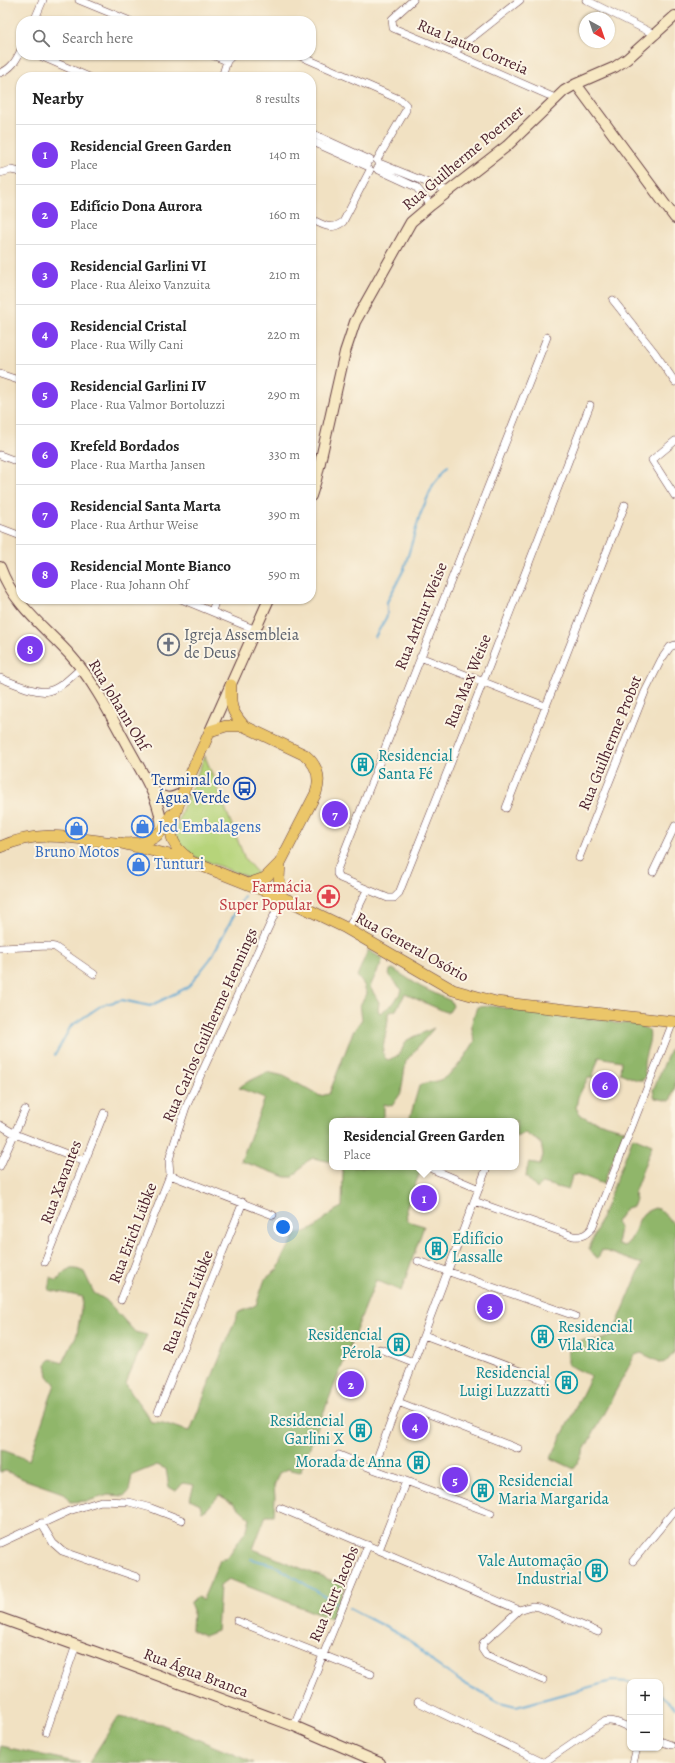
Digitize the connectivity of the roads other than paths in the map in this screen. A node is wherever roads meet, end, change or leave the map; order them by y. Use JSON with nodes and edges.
{"nodes":[{"id":1,"x":43,"y":0,"type":"edge"},
{"id":2,"x":79,"y":0,"type":"edge"},
{"id":3,"x":413,"y":0,"type":"edge"},
{"id":4,"x":520,"y":0,"type":"edge"},
{"id":5,"x":586,"y":0,"type":"edge"},
{"id":6,"x":36,"y":16,"type":"edge"},
{"id":7,"x":118,"y":16,"type":"edge"},
{"id":8,"x":675,"y":16,"type":"edge"},
{"id":9,"x":656,"y":35,"type":"junction"},
{"id":10,"x":453,"y":53,"type":"junction"},
{"id":11,"x":16,"y":60,"type":"edge"},
{"id":12,"x":50,"y":60,"type":"edge"},
{"id":13,"x":309,"y":60,"type":"edge"},
{"id":14,"x":227,"y":61,"type":"edge"},
{"id":15,"x":77,"y":72,"type":"edge"},
{"id":16,"x":224,"y":72,"type":"edge"},
{"id":17,"x":0,"y":73,"type":"edge"},
{"id":18,"x":576,"y":84,"type":"junction"},
{"id":19,"x":555,"y":98,"type":"junction"},
{"id":20,"x":316,"y":136,"type":"edge"},
{"id":21,"x":316,"y":143,"type":"edge"},
{"id":22,"x":374,"y":165,"type":"junction"},
{"id":23,"x":16,"y":171,"type":"edge"},
{"id":24,"x":0,"y":173,"type":"edge"},
{"id":25,"x":448,"y":191,"type":"junction"},
{"id":26,"x":431,"y":205,"type":"junction"},
{"id":27,"x":675,"y":218,"type":"edge"},
{"id":28,"x":316,"y":221,"type":"edge"},
{"id":29,"x":613,"y":300,"type":"dead end"},
{"id":30,"x":547,"y":337,"type":"dead end"},
{"id":31,"x":0,"y":374,"type":"edge"},
{"id":32,"x":16,"y":379,"type":"edge"},
{"id":33,"x":675,"y":382,"type":"edge"},
{"id":34,"x":590,"y":405,"type":"dead end"},
{"id":35,"x":675,"y":441,"type":"edge"},
{"id":36,"x":0,"y":455,"type":"edge"},
{"id":37,"x":16,"y":461,"type":"edge"},
{"id":38,"x":316,"y":480,"type":"edge"},
{"id":39,"x":675,"y":496,"type":"edge"},
{"id":40,"x":625,"y":505,"type":"dead end"},
{"id":41,"x":0,"y":528,"type":"edge"},
{"id":42,"x":16,"y":534,"type":"edge"},
{"id":43,"x":0,"y":567,"type":"edge"},
{"id":44,"x":16,"y":599,"type":"edge"},
{"id":45,"x":20,"y":604,"type":"edge"},
{"id":46,"x":194,"y":604,"type":"edge"},
{"id":47,"x":214,"y":604,"type":"edge"},
{"id":48,"x":267,"y":604,"type":"edge"},
{"id":49,"x":212,"y":611,"type":"junction"},
{"id":50,"x":256,"y":630,"type":"junction"},
{"id":51,"x":675,"y":645,"type":"edge"},
{"id":52,"x":420,"y":657,"type":"junction"},
{"id":53,"x":81,"y":668,"type":"junction"},
{"id":54,"x":0,"y":678,"type":"edge"},
{"id":55,"x":483,"y":682,"type":"junction"},
{"id":56,"x":231,"y":685,"type":"junction"},
{"id":57,"x":545,"y":706,"type":"junction"},
{"id":58,"x":244,"y":726,"type":"junction"},
{"id":59,"x":210,"y":731,"type":"junction"},
{"id":60,"x":150,"y":786,"type":"junction"},
{"id":61,"x":184,"y":792,"type":"junction"},
{"id":62,"x":506,"y":808,"type":"dead end"},
{"id":63,"x":675,"y":826,"type":"edge"},
{"id":64,"x":162,"y":830,"type":"junction"},
{"id":65,"x":121,"y":843,"type":"junction"},
{"id":66,"x":0,"y":847,"type":"edge"},
{"id":67,"x":182,"y":858,"type":"junction"},
{"id":68,"x":579,"y":858,"type":"dead end"},
{"id":69,"x":194,"y":862,"type":"junction"},
{"id":70,"x":280,"y":863,"type":"junction"},
{"id":71,"x":653,"y":872,"type":"dead end"},
{"id":72,"x":248,"y":884,"type":"junction"},
{"id":73,"x":367,"y":890,"type":"junction"},
{"id":74,"x":282,"y":898,"type":"junction"},
{"id":75,"x":348,"y":930,"type":"junction"},
{"id":76,"x":0,"y":948,"type":"edge"},
{"id":77,"x":94,"y":974,"type":"dead end"},
{"id":78,"x":674,"y":1022,"type":"edge"},
{"id":79,"x":25,"y":1110,"type":"dead end"},
{"id":80,"x":104,"y":1113,"type":"dead end"},
{"id":81,"x":0,"y":1125,"type":"edge"},
{"id":82,"x":15,"y":1134,"type":"junction"},
{"id":83,"x":85,"y":1161,"type":"junction"},
{"id":84,"x":0,"y":1166,"type":"edge"},
{"id":85,"x":434,"y":1170,"type":"edge"},
{"id":86,"x":486,"y":1170,"type":"edge"},
{"id":87,"x":170,"y":1175,"type":"junction"},
{"id":88,"x":479,"y":1189,"type":"junction"},
{"id":89,"x":474,"y":1201,"type":"junction"},
{"id":90,"x":243,"y":1202,"type":"junction"},
{"id":91,"x":273,"y":1215,"type":"dead end"},
{"id":92,"x":418,"y":1261,"type":"dead end"},
{"id":93,"x":45,"y":1262,"type":"dead end"},
{"id":94,"x":448,"y":1271,"type":"junction"},
{"id":95,"x":121,"y":1300,"type":"dead end"},
{"id":96,"x":574,"y":1316,"type":"dead end"},
{"id":97,"x":424,"y":1335,"type":"junction"},
{"id":98,"x":380,"y":1349,"type":"dead end"},
{"id":99,"x":413,"y":1362,"type":"junction"},
{"id":100,"x":544,"y":1380,"type":"dead end"},
{"id":101,"x":398,"y":1402,"type":"junction"},
{"id":102,"x":158,"y":1412,"type":"dead end"},
{"id":103,"x":519,"y":1449,"type":"dead end"},
{"id":104,"x":339,"y":1455,"type":"dead end"},
{"id":105,"x":373,"y":1469,"type":"junction"},
{"id":106,"x":406,"y":1481,"type":"junction"},
{"id":107,"x":280,"y":1508,"type":"dead end"},
{"id":108,"x":675,"y":1510,"type":"edge"},
{"id":109,"x":491,"y":1513,"type":"dead end"},
{"id":110,"x":182,"y":1520,"type":"dead end"},
{"id":111,"x":41,"y":1523,"type":"junction"},
{"id":112,"x":0,"y":1543,"type":"edge"},
{"id":113,"x":368,"y":1546,"type":"junction"},
{"id":114,"x":379,"y":1550,"type":"junction"},
{"id":115,"x":633,"y":1561,"type":"dead end"},
{"id":116,"x":137,"y":1577,"type":"dead end"},
{"id":117,"x":519,"y":1610,"type":"junction"},
{"id":118,"x":0,"y":1618,"type":"edge"},
{"id":119,"x":236,"y":1621,"type":"dead end"},
{"id":120,"x":598,"y":1632,"type":"dead end"},
{"id":121,"x":76,"y":1645,"type":"junction"},
{"id":122,"x":324,"y":1655,"type":"junction"},
{"id":123,"x":371,"y":1674,"type":"dead end"},
{"id":124,"x":543,"y":1680,"type":"dead end"},
{"id":125,"x":418,"y":1702,"type":"dead end"},
{"id":126,"x":294,"y":1726,"type":"junction"},
{"id":127,"x":627,"y":1727,"type":"edge"},
{"id":128,"x":46,"y":1732,"type":"dead end"},
{"id":129,"x":663,"y":1742,"type":"edge"},
{"id":130,"x":671,"y":1746,"type":"dead end"},
{"id":131,"x":636,"y":1751,"type":"edge"},
{"id":132,"x":380,"y":1763,"type":"edge"},
{"id":133,"x":543,"y":1763,"type":"edge"},
{"id":134,"x":633,"y":1763,"type":"edge"}],
"edges":[{"from":1,"to":6,"type":"street"},
{"from":2,"to":7,"type":"street"},
{"from":3,"to":10,"type":"street","name":"Rua Lauro Correia"},
{"from":4,"to":10,"type":"street"},
{"from":5,"to":9,"type":"street"},
{"from":8,"to":9,"type":"street","name":"Rua Guilherme Poerner"},
{"from":9,"to":18,"type":"street","name":"Rua Guilherme Poerner"},
{"from":10,"to":19,"type":"street","name":"Rua Lauro Correia"},
{"from":11,"to":17,"type":"street"},
{"from":12,"to":15,"type":"street"},
{"from":13,"to":22,"type":"street"},
{"from":14,"to":16,"type":"street"},
{"from":18,"to":19,"type":"street","name":"Rua Guilherme Poerner"},
{"from":18,"to":27,"type":"street"},
{"from":19,"to":25,"type":"street","name":"Rua Guilherme Poerner"},
{"from":20,"to":22,"type":"street"},
{"from":21,"to":22,"type":"street"},
{"from":22,"to":25,"type":"street"},
{"from":22,"to":26,"type":"street"},
{"from":22,"to":28,"type":"street"},
{"from":23,"to":24,"type":"street"},
{"from":25,"to":26,"type":"street","name":"Rua Guilherme Poerner"},
{"from":26,"to":38,"type":"street","name":"Rua Guilherme Poerner"},
{"from":29,"to":33,"type":"street"},
{"from":30,"to":52,"type":"street","name":"Rua Arthur Weise"},
{"from":31,"to":32,"type":"street"},
{"from":34,"to":55,"type":"street","name":"Rua Max Weise"},
{"from":35,"to":39,"type":"street"},
{"from":36,"to":37,"type":"street"},
{"from":40,"to":57,"type":"street"},
{"from":41,"to":42,"type":"street"},
{"from":43,"to":44,"type":"street","name":"Rua Johann Ohf"},
{"from":45,"to":53,"type":"street","name":"Rua Johann Ohf"},
{"from":46,"to":49,"type":"street"},
{"from":47,"to":49,"type":"street"},
{"from":48,"to":50,"type":"street"},
{"from":49,"to":50,"type":"street"},
{"from":50,"to":56,"type":"street"},
{"from":51,"to":68,"type":"street","name":"Rua Guilherme Probst"},
{"from":52,"to":55,"type":"street"},
{"from":52,"to":73,"type":"street","name":"Rua Arthur Weise"},
{"from":53,"to":54,"type":"street"},
{"from":53,"to":60,"type":"street","name":"Rua Johann Ohf"},
{"from":55,"to":57,"type":"street"},
{"from":55,"to":73,"type":"street","name":"Rua Max Weise"},
{"from":56,"to":58,"type":"main road"},
{"from":56,"to":59,"type":"street"},
{"from":57,"to":62,"type":"street"},
{"from":58,"to":59,"type":"main road"},
{"from":58,"to":70,"type":"main road"},
{"from":59,"to":61,"type":"main road"},
{"from":60,"to":61,"type":"street","name":"Rua Johann Ohf"},
{"from":60,"to":64,"type":"street","name":"Rua Johann Ohf"},
{"from":61,"to":64,"type":"main road","name":"Rua General Osório"},
{"from":61,"to":69,"type":"main road","name":"Rua General Osório"},
{"from":63,"to":71,"type":"street"},
{"from":64,"to":65,"type":"main road","name":"Rua General Osório"},
{"from":64,"to":67,"type":"main road"},
{"from":65,"to":66,"type":"main road","name":"Rua General Osório"},
{"from":65,"to":67,"type":"main road","name":"Rua General Osório"},
{"from":67,"to":69,"type":"main road","name":"Rua General Osório"},
{"from":69,"to":72,"type":"main road","name":"Rua General Osório"},
{"from":70,"to":72,"type":"main road"},
{"from":70,"to":74,"type":"main road"},
{"from":72,"to":74,"type":"main road","name":"Rua General Osório"},
{"from":73,"to":75,"type":"street"},
{"from":74,"to":75,"type":"main road","name":"Rua General Osório"},
{"from":74,"to":87,"type":"street","name":"Rua Carlos Guilherme Hennings"},
{"from":75,"to":78,"type":"main road","name":"Rua General Osório"},
{"from":76,"to":77,"type":"street"},
{"from":78,"to":89,"type":"street"},
{"from":79,"to":82,"type":"street"},
{"from":80,"to":83,"type":"street","name":"Rua Xavantes"},
{"from":81,"to":82,"type":"street"},
{"from":82,"to":83,"type":"street"},
{"from":82,"to":84,"type":"street"},
{"from":83,"to":93,"type":"street","name":"Rua Xavantes"},
{"from":85,"to":88,"type":"street"},
{"from":86,"to":88,"type":"street"},
{"from":87,"to":90,"type":"street"},
{"from":87,"to":95,"type":"street","name":"Rua Erich Lübke"},
{"from":88,"to":89,"type":"street"},
{"from":89,"to":94,"type":"street"},
{"from":90,"to":91,"type":"street"},
{"from":90,"to":102,"type":"street","name":"Rua Elvira Lübke"},
{"from":92,"to":94,"type":"street"},
{"from":94,"to":96,"type":"street"},
{"from":94,"to":97,"type":"street"},
{"from":97,"to":99,"type":"street"},
{"from":97,"to":100,"type":"street"},
{"from":98,"to":99,"type":"street"},
{"from":99,"to":101,"type":"street"},
{"from":101,"to":103,"type":"street"},
{"from":101,"to":105,"type":"street"},
{"from":104,"to":105,"type":"street"},
{"from":105,"to":106,"type":"street"},
{"from":106,"to":109,"type":"street"},
{"from":106,"to":114,"type":"street"},
{"from":107,"to":113,"type":"street"},
{"from":108,"to":115,"type":"street"},
{"from":110,"to":111,"type":"street"},
{"from":111,"to":112,"type":"street"},
{"from":111,"to":116,"type":"street"},
{"from":113,"to":114,"type":"street","name":"Rua Kurt Jacobs"},
{"from":113,"to":122,"type":"street","name":"Rua Kurt Jacobs"},
{"from":114,"to":117,"type":"street","name":"Rua Kurt Jacobs"},
{"from":117,"to":120,"type":"street"},
{"from":117,"to":124,"type":"street"},
{"from":118,"to":121,"type":"street","name":"Rua Água Branca"},
{"from":119,"to":122,"type":"street"},
{"from":121,"to":126,"type":"street","name":"Rua Água Branca"},
{"from":121,"to":128,"type":"street"},
{"from":122,"to":123,"type":"street"},
{"from":122,"to":126,"type":"street","name":"Rua Kurt Jacobs"},
{"from":125,"to":133,"type":"street"},
{"from":126,"to":132,"type":"street","name":"Rua Água Branca"},
{"from":127,"to":133,"type":"street"},
{"from":129,"to":130,"type":"street"},
{"from":131,"to":134,"type":"street"}]}
